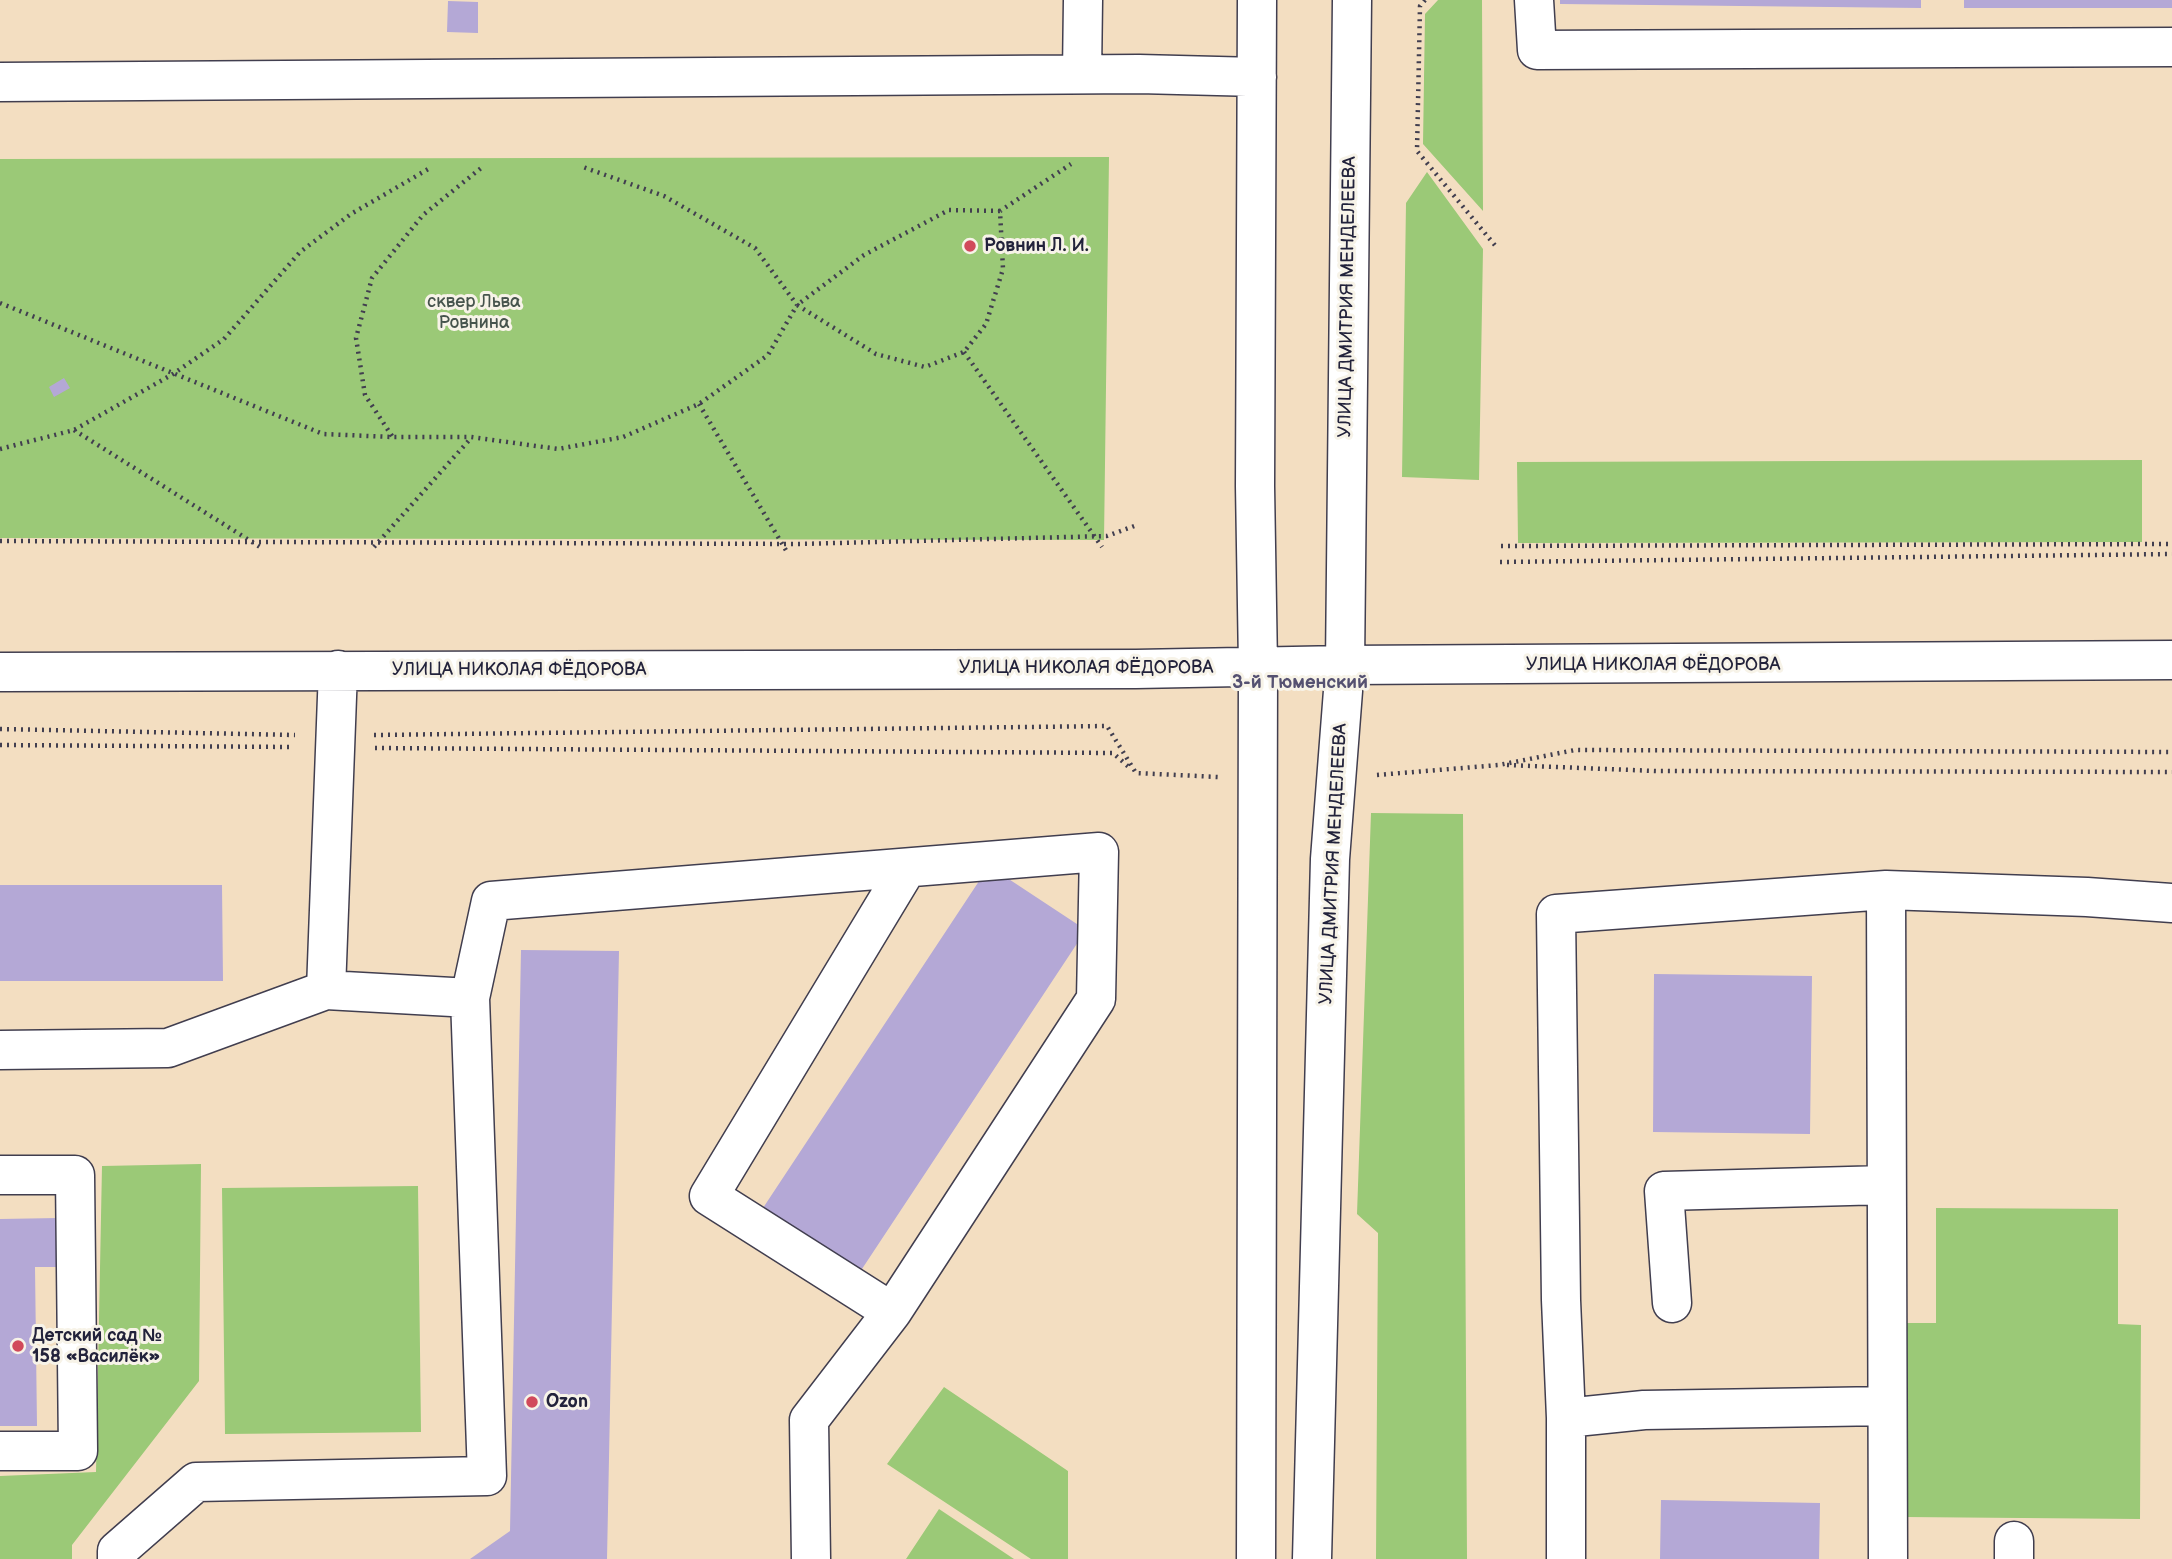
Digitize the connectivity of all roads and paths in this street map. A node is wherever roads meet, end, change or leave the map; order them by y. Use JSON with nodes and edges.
{"nodes":[{"id":1,"x":1083,"y":0,"type":"edge"},
{"id":2,"x":1257,"y":0,"type":"edge"},
{"id":3,"x":1352,"y":0,"type":"edge"},
{"id":4,"x":1425,"y":0,"type":"edge"},
{"id":5,"x":1534,"y":0,"type":"edge"},
{"id":6,"x":2172,"y":47,"type":"edge"},
{"id":7,"x":1083,"y":74,"type":"junction"},
{"id":8,"x":1257,"y":77,"type":"junction"},
{"id":9,"x":0,"y":82,"type":"edge"},
{"id":10,"x":1071,"y":164,"type":"dead end"},
{"id":11,"x":583,"y":167,"type":"dead end"},
{"id":12,"x":429,"y":168,"type":"dead end"},
{"id":13,"x":481,"y":168,"type":"dead end"},
{"id":14,"x":1000,"y":211,"type":"junction"},
{"id":15,"x":1498,"y":249,"type":"dead end"},
{"id":16,"x":0,"y":303,"type":"edge"},
{"id":17,"x":797,"y":305,"type":"junction"},
{"id":18,"x":964,"y":352,"type":"junction"},
{"id":19,"x":173,"y":374,"type":"junction"},
{"id":20,"x":699,"y":404,"type":"junction"},
{"id":21,"x":74,"y":430,"type":"junction"},
{"id":22,"x":392,"y":437,"type":"junction"},
{"id":23,"x":471,"y":437,"type":"junction"},
{"id":24,"x":0,"y":449,"type":"edge"},
{"id":25,"x":1137,"y":525,"type":"dead end"},
{"id":26,"x":1095,"y":537,"type":"junction"},
{"id":27,"x":0,"y":541,"type":"edge"},
{"id":28,"x":251,"y":542,"type":"junction"},
{"id":29,"x":376,"y":544,"type":"junction"},
{"id":30,"x":782,"y":544,"type":"junction"},
{"id":31,"x":2172,"y":544,"type":"edge"},
{"id":32,"x":1501,"y":546,"type":"dead end"},
{"id":33,"x":260,"y":547,"type":"dead end"},
{"id":34,"x":1102,"y":547,"type":"dead end"},
{"id":35,"x":787,"y":552,"type":"dead end"},
{"id":36,"x":2172,"y":554,"type":"edge"},
{"id":37,"x":1500,"y":562,"type":"dead end"},
{"id":38,"x":2172,"y":660,"type":"edge"},
{"id":39,"x":1258,"y":666,"type":"junction"},
{"id":40,"x":1345,"y":666,"type":"junction"},
{"id":41,"x":338,"y":670,"type":"junction"},
{"id":42,"x":0,"y":672,"type":"edge"},
{"id":43,"x":0,"y":729,"type":"edge"},
{"id":44,"x":335,"y":742,"type":"junction"},
{"id":45,"x":0,"y":745,"type":"edge"},
{"id":46,"x":2172,"y":752,"type":"edge"},
{"id":47,"x":1499,"y":765,"type":"junction"},
{"id":48,"x":2172,"y":772,"type":"edge"},
{"id":49,"x":1136,"y":773,"type":"junction"},
{"id":50,"x":1336,"y":778,"type":"junction"},
{"id":51,"x":1257,"y":779,"type":"junction"},
{"id":52,"x":908,"y":868,"type":"junction"},
{"id":53,"x":1886,"y":890,"type":"junction"},
{"id":54,"x":2172,"y":903,"type":"edge"},
{"id":55,"x":326,"y":990,"type":"junction"},
{"id":56,"x":470,"y":998,"type":"junction"},
{"id":57,"x":0,"y":1050,"type":"edge"},
{"id":58,"x":0,"y":1175,"type":"edge"},
{"id":59,"x":1886,"y":1185,"type":"junction"},
{"id":60,"x":1672,"y":1303,"type":"dead end"},
{"id":61,"x":892,"y":1312,"type":"junction"},
{"id":62,"x":1887,"y":1406,"type":"junction"},
{"id":63,"x":1566,"y":1418,"type":"junction"},
{"id":64,"x":0,"y":1451,"type":"edge"},
{"id":65,"x":117,"y":1559,"type":"edge"},
{"id":66,"x":810,"y":1559,"type":"edge"},
{"id":67,"x":1256,"y":1559,"type":"edge"},
{"id":68,"x":1312,"y":1559,"type":"edge"},
{"id":69,"x":1566,"y":1559,"type":"edge"},
{"id":70,"x":1888,"y":1559,"type":"edge"}],
"edges":[{"from":1,"to":7,"type":"street"},
{"from":2,"to":8,"type":"street"},
{"from":3,"to":40,"type":"street","name":"УЛИЦА ДМИТРИЯ МЕНДЕЛЕЕВА"},
{"from":4,"to":15,"type":"path"},
{"from":5,"to":6,"type":"street"},
{"from":7,"to":8,"type":"street"},
{"from":7,"to":9,"type":"street"},
{"from":8,"to":39,"type":"street"},
{"from":10,"to":14,"type":"path"},
{"from":11,"to":17,"type":"path"},
{"from":12,"to":19,"type":"path"},
{"from":13,"to":22,"type":"path"},
{"from":14,"to":17,"type":"path"},
{"from":14,"to":18,"type":"path"},
{"from":16,"to":19,"type":"path"},
{"from":17,"to":18,"type":"path"},
{"from":17,"to":20,"type":"path"},
{"from":18,"to":26,"type":"path"},
{"from":19,"to":21,"type":"path"},
{"from":19,"to":22,"type":"path"},
{"from":20,"to":23,"type":"path"},
{"from":20,"to":30,"type":"path"},
{"from":21,"to":24,"type":"path"},
{"from":21,"to":28,"type":"path"},
{"from":22,"to":23,"type":"path"},
{"from":23,"to":29,"type":"path"},
{"from":25,"to":26,"type":"path"},
{"from":26,"to":30,"type":"path"},
{"from":26,"to":34,"type":"path"},
{"from":27,"to":28,"type":"path"},
{"from":28,"to":29,"type":"path"},
{"from":28,"to":33,"type":"path"},
{"from":29,"to":30,"type":"path"},
{"from":30,"to":35,"type":"path"},
{"from":31,"to":32,"type":"path"},
{"from":36,"to":37,"type":"path"},
{"from":38,"to":40,"type":"street","name":"УЛИЦА НИКОЛАЯ ФЁДОРОВА"},
{"from":39,"to":40,"type":"street","name":"УЛИЦА НИКОЛАЯ ФЁДОРОВА"},
{"from":39,"to":41,"type":"street","name":"УЛИЦА НИКОЛАЯ ФЁДОРОВА"},
{"from":39,"to":51,"type":"street"},
{"from":40,"to":50,"type":"street","name":"УЛИЦА ДМИТРИЯ МЕНДЕЛЕЕВА"},
{"from":41,"to":42,"type":"street","name":"УЛИЦА НИКОЛАЯ ФЁДОРОВА"},
{"from":41,"to":44,"type":"street"},
{"from":43,"to":44,"type":"path"},
{"from":44,"to":45,"type":"path"},
{"from":44,"to":49,"type":"path"},
{"from":44,"to":49,"type":"path"},
{"from":44,"to":55,"type":"street"},
{"from":46,"to":47,"type":"path"},
{"from":47,"to":48,"type":"path"},
{"from":47,"to":50,"type":"path"},
{"from":49,"to":51,"type":"path"},
{"from":50,"to":68,"type":"street","name":"УЛИЦА ДМИТРИЯ МЕНДЕЛЕЕВА"},
{"from":51,"to":67,"type":"street"},
{"from":52,"to":56,"type":"street"},
{"from":52,"to":61,"type":"street"},
{"from":52,"to":61,"type":"street"},
{"from":53,"to":54,"type":"street"},
{"from":53,"to":59,"type":"street"},
{"from":53,"to":63,"type":"street"},
{"from":55,"to":56,"type":"street"},
{"from":55,"to":57,"type":"street"},
{"from":56,"to":65,"type":"street"},
{"from":58,"to":64,"type":"street"},
{"from":59,"to":60,"type":"street"},
{"from":59,"to":62,"type":"street"},
{"from":61,"to":66,"type":"street"},
{"from":62,"to":63,"type":"street"},
{"from":62,"to":70,"type":"street"},
{"from":63,"to":69,"type":"street"}]}
